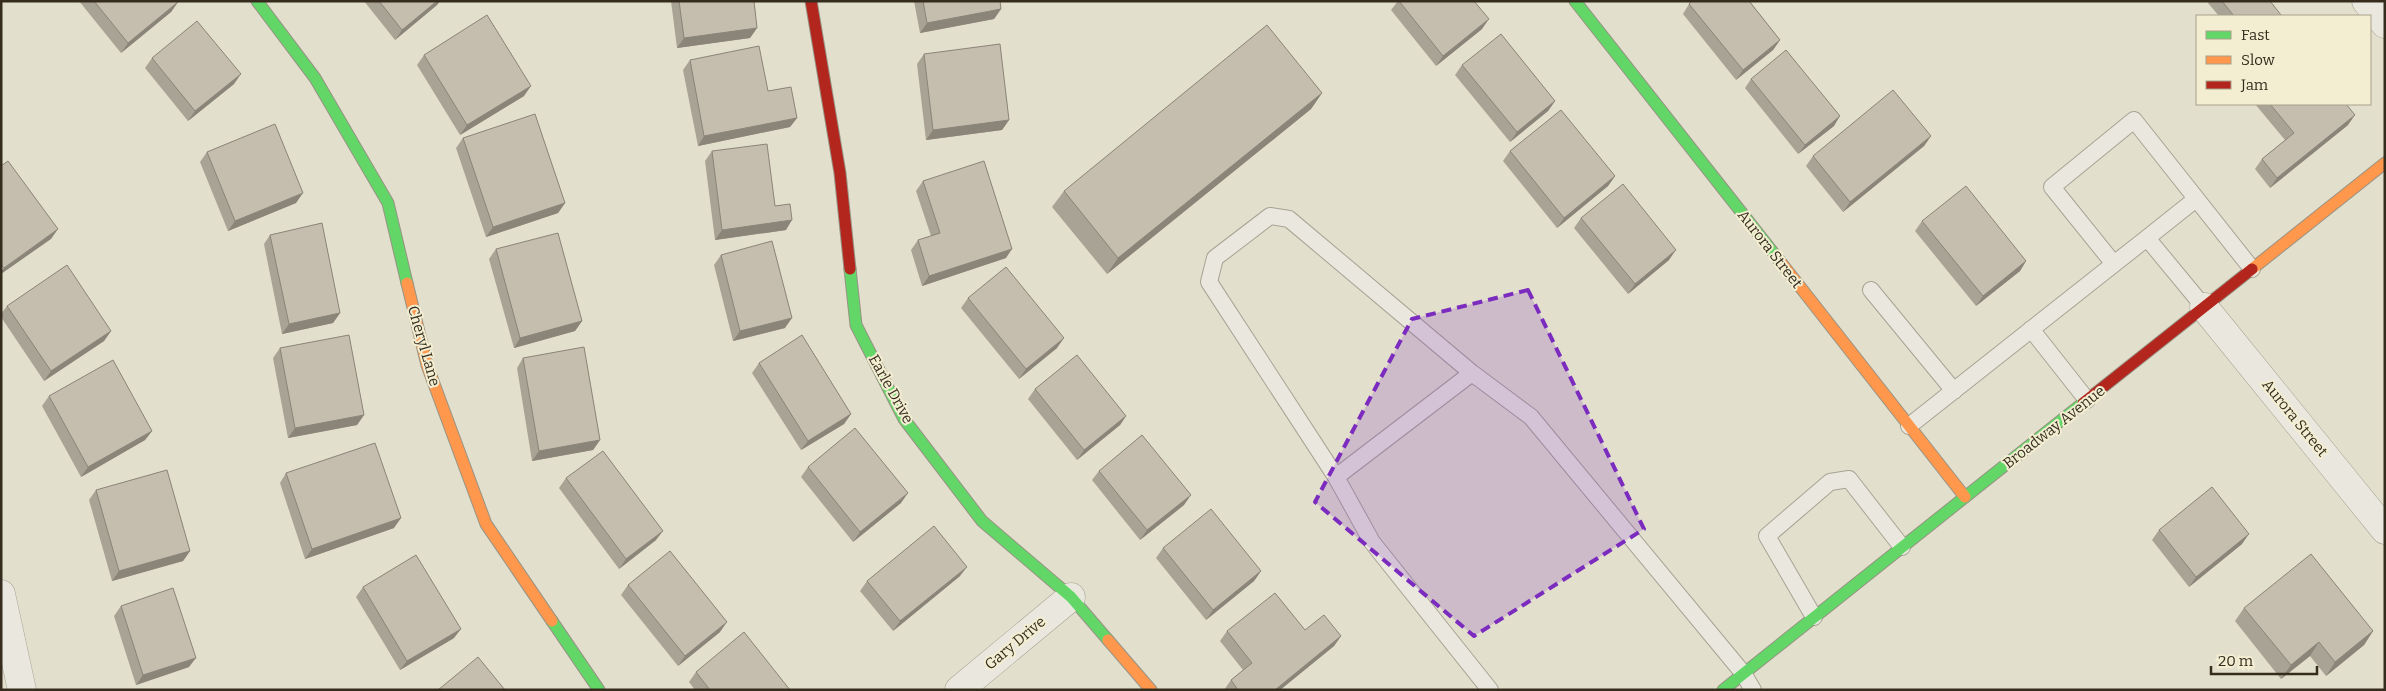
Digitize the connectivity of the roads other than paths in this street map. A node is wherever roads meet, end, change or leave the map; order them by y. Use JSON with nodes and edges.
{"nodes":[{"id":1,"x":257,"y":1,"type":"edge"},
{"id":2,"x":811,"y":1,"type":"edge"},
{"id":3,"x":1575,"y":1,"type":"edge"},
{"id":4,"x":2366,"y":1,"type":"edge"},
{"id":5,"x":2385,"y":24,"type":"edge"},
{"id":6,"x":2385,"y":164,"type":"edge"},
{"id":7,"x":2196,"y":199,"type":"junction"},
{"id":8,"x":2147,"y":238,"type":"junction"},
{"id":9,"x":2114,"y":264,"type":"junction"},
{"id":10,"x":2252,"y":269,"type":"junction"},
{"id":11,"x":1871,"y":290,"type":"dead end"},
{"id":12,"x":2204,"y":307,"type":"junction"},
{"id":13,"x":2031,"y":329,"type":"junction"},
{"id":14,"x":1472,"y":373,"type":"junction"},
{"id":15,"x":1954,"y":390,"type":"junction"},
{"id":16,"x":2087,"y":400,"type":"junction"},
{"id":17,"x":1909,"y":426,"type":"junction"},
{"id":18,"x":1336,"y":477,"type":"junction"},
{"id":19,"x":1965,"y":497,"type":"junction"},
{"id":20,"x":2385,"y":530,"type":"edge"},
{"id":21,"x":1902,"y":547,"type":"junction"},
{"id":22,"x":1,"y":594,"type":"edge"},
{"id":23,"x":1071,"y":596,"type":"junction"},
{"id":24,"x":1814,"y":617,"type":"junction"},
{"id":25,"x":1744,"y":673,"type":"junction"},
{"id":26,"x":22,"y":690,"type":"edge"},
{"id":27,"x":599,"y":690,"type":"edge"},
{"id":28,"x":960,"y":690,"type":"edge"},
{"id":29,"x":1151,"y":690,"type":"edge"},
{"id":30,"x":1490,"y":690,"type":"edge"},
{"id":31,"x":1722,"y":690,"type":"edge"},
{"id":32,"x":1753,"y":690,"type":"edge"}],
"edges":[{"from":1,"to":27,"type":"street","name":"Cheryl Lane"},
{"from":2,"to":23,"type":"street","name":"Earle Drive"},
{"from":3,"to":17,"type":"street","name":"Aurora Street"},
{"from":4,"to":5,"type":"street"},
{"from":6,"to":10,"type":"street","name":"Broadway Avenue"},
{"from":7,"to":8,"type":"lane"},
{"from":7,"to":9,"type":"lane"},
{"from":7,"to":10,"type":"lane"},
{"from":8,"to":9,"type":"lane"},
{"from":8,"to":12,"type":"lane"},
{"from":9,"to":13,"type":"lane"},
{"from":10,"to":12,"type":"street","name":"Broadway Avenue"},
{"from":11,"to":15,"type":"lane"},
{"from":12,"to":16,"type":"street","name":"Broadway Avenue"},
{"from":12,"to":20,"type":"street","name":"Aurora Street"},
{"from":13,"to":15,"type":"lane"},
{"from":13,"to":16,"type":"lane"},
{"from":14,"to":18,"type":"lane"},
{"from":14,"to":18,"type":"lane"},
{"from":14,"to":25,"type":"lane"},
{"from":15,"to":17,"type":"lane"},
{"from":16,"to":19,"type":"street","name":"Broadway Avenue"},
{"from":17,"to":19,"type":"street","name":"Aurora Street"},
{"from":18,"to":30,"type":"lane"},
{"from":19,"to":21,"type":"street","name":"Broadway Avenue"},
{"from":21,"to":24,"type":"street","name":"Broadway Avenue"},
{"from":21,"to":24,"type":"lane"},
{"from":22,"to":26,"type":"street"},
{"from":23,"to":28,"type":"street","name":"Gary Drive"},
{"from":23,"to":29,"type":"street","name":"Earle Drive"},
{"from":24,"to":25,"type":"street","name":"Broadway Avenue"},
{"from":25,"to":31,"type":"street","name":"Broadway Avenue"},
{"from":25,"to":32,"type":"lane"}]}
